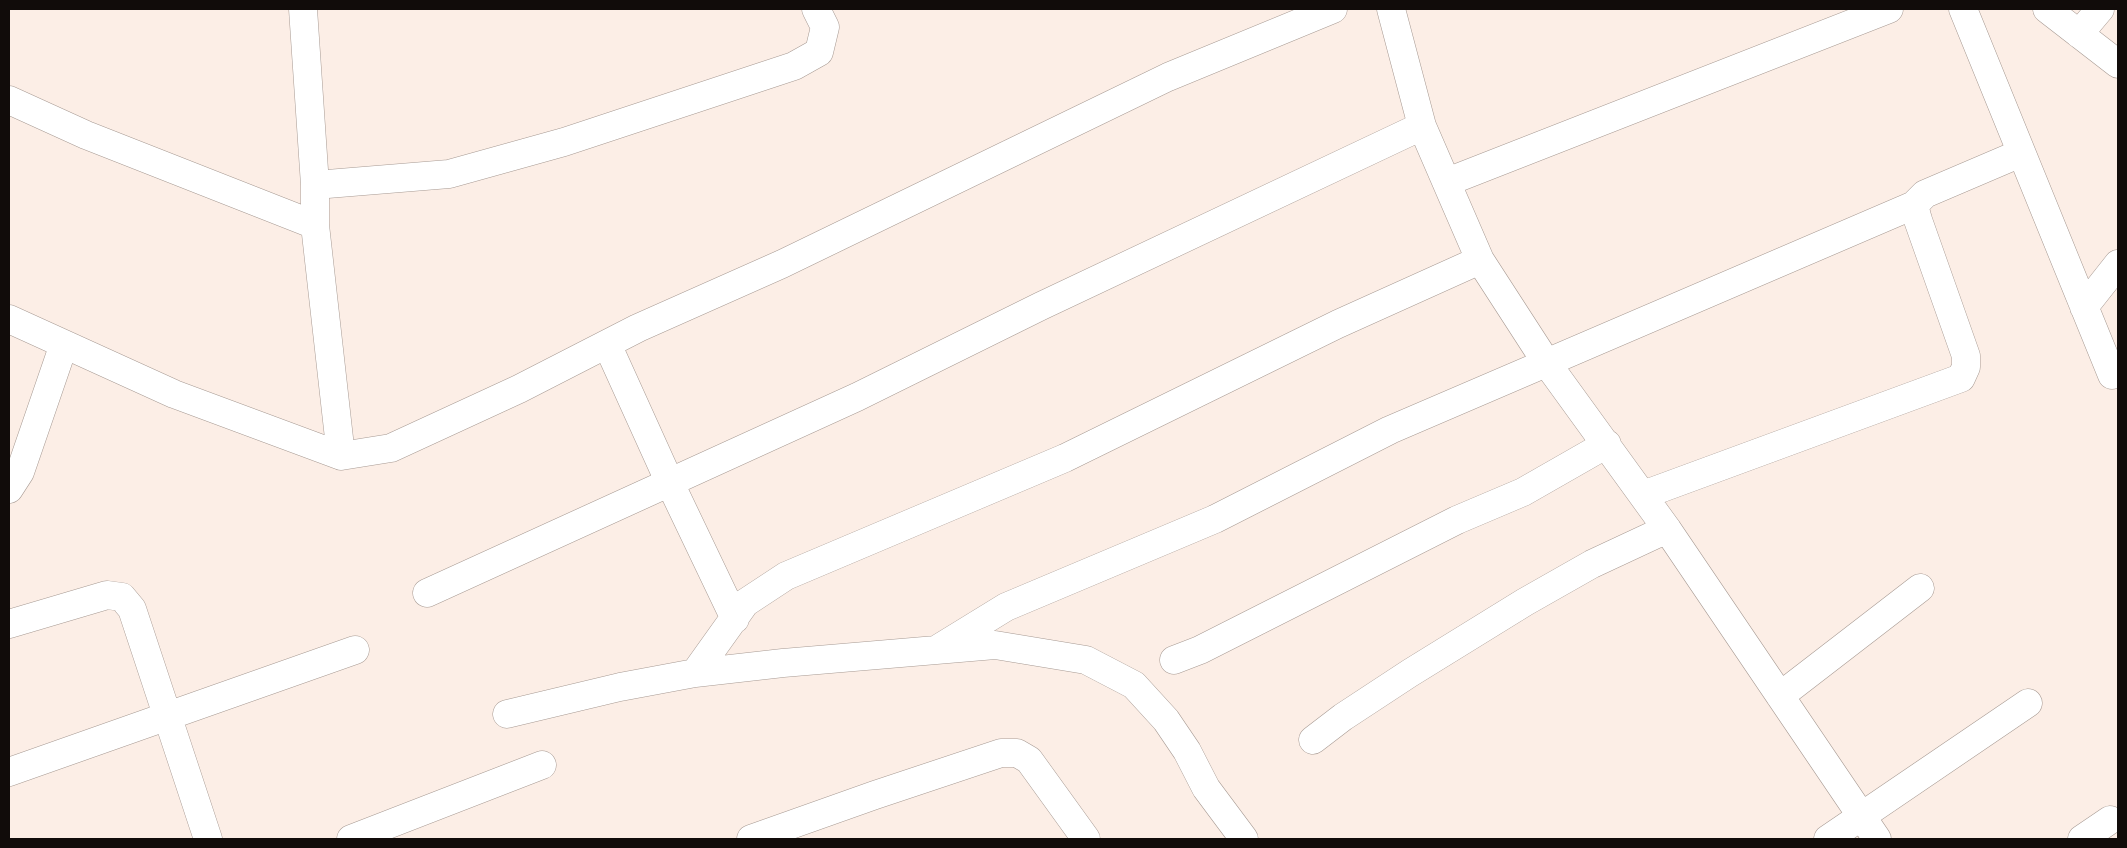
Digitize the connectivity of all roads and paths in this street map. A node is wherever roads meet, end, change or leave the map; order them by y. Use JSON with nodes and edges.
{"nodes":[{"id":1,"x":303,"y":9,"type":"edge"},
{"id":2,"x":816,"y":9,"type":"edge"},
{"id":3,"x":1333,"y":9,"type":"edge"},
{"id":4,"x":1391,"y":9,"type":"edge"},
{"id":5,"x":1889,"y":9,"type":"edge"},
{"id":6,"x":1963,"y":9,"type":"edge"},
{"id":7,"x":2047,"y":9,"type":"edge"},
{"id":8,"x":2100,"y":9,"type":"edge"},
{"id":9,"x":2080,"y":34,"type":"junction"},
{"id":10,"x":2118,"y":64,"type":"edge"},
{"id":11,"x":9,"y":100,"type":"edge"},
{"id":12,"x":1422,"y":126,"type":"junction"},
{"id":13,"x":2022,"y":153,"type":"junction"},
{"id":14,"x":1447,"y":182,"type":"junction"},
{"id":15,"x":315,"y":184,"type":"junction"},
{"id":16,"x":1914,"y":205,"type":"junction"},
{"id":17,"x":315,"y":225,"type":"junction"},
{"id":18,"x":1480,"y":260,"type":"junction"},
{"id":19,"x":2118,"y":264,"type":"edge"},
{"id":20,"x":2084,"y":307,"type":"junction"},
{"id":21,"x":9,"y":319,"type":"edge"},
{"id":22,"x":64,"y":344,"type":"junction"},
{"id":23,"x":607,"y":344,"type":"junction"},
{"id":24,"x":1546,"y":362,"type":"junction"},
{"id":25,"x":2112,"y":375,"type":"dead end"},
{"id":26,"x":1607,"y":444,"type":"junction"},
{"id":27,"x":341,"y":456,"type":"junction"},
{"id":28,"x":669,"y":481,"type":"junction"},
{"id":29,"x":9,"y":488,"type":"edge"},
{"id":30,"x":1643,"y":495,"type":"junction"},
{"id":31,"x":1667,"y":529,"type":"junction"},
{"id":32,"x":1920,"y":588,"type":"dead end"},
{"id":33,"x":428,"y":593,"type":"dead end"},
{"id":34,"x":735,"y":618,"type":"junction"},
{"id":35,"x":9,"y":624,"type":"edge"},
{"id":36,"x":355,"y":650,"type":"dead end"},
{"id":37,"x":936,"y":650,"type":"junction"},
{"id":38,"x":1174,"y":660,"type":"dead end"},
{"id":39,"x":695,"y":673,"type":"junction"},
{"id":40,"x":1780,"y":696,"type":"junction"},
{"id":41,"x":2028,"y":703,"type":"dead end"},
{"id":42,"x":507,"y":714,"type":"dead end"},
{"id":43,"x":168,"y":717,"type":"junction"},
{"id":44,"x":1313,"y":740,"type":"dead end"},
{"id":45,"x":542,"y":765,"type":"dead end"},
{"id":46,"x":9,"y":772,"type":"edge"},
{"id":47,"x":1862,"y":816,"type":"junction"},
{"id":48,"x":2110,"y":820,"type":"dead end"},
{"id":49,"x":208,"y":839,"type":"edge"},
{"id":50,"x":350,"y":839,"type":"edge"},
{"id":51,"x":751,"y":839,"type":"edge"},
{"id":52,"x":1086,"y":839,"type":"edge"},
{"id":53,"x":1244,"y":839,"type":"edge"},
{"id":54,"x":1828,"y":839,"type":"edge"},
{"id":55,"x":1877,"y":839,"type":"edge"},
{"id":56,"x":2082,"y":839,"type":"edge"}],
"edges":[{"from":1,"to":15,"type":"street"},
{"from":2,"to":15,"type":"street"},
{"from":3,"to":23,"type":"street"},
{"from":4,"to":12,"type":"street"},
{"from":5,"to":14,"type":"street"},
{"from":6,"to":13,"type":"street"},
{"from":7,"to":9,"type":"street"},
{"from":8,"to":9,"type":"street"},
{"from":9,"to":10,"type":"street"},
{"from":11,"to":17,"type":"street"},
{"from":12,"to":14,"type":"street"},
{"from":12,"to":28,"type":"street"},
{"from":13,"to":16,"type":"street"},
{"from":13,"to":20,"type":"street"},
{"from":14,"to":18,"type":"street"},
{"from":15,"to":17,"type":"street"},
{"from":16,"to":24,"type":"street"},
{"from":16,"to":30,"type":"street"},
{"from":17,"to":27,"type":"street"},
{"from":18,"to":24,"type":"street"},
{"from":18,"to":34,"type":"street"},
{"from":19,"to":20,"type":"street"},
{"from":20,"to":25,"type":"street"},
{"from":21,"to":22,"type":"street"},
{"from":22,"to":27,"type":"street"},
{"from":22,"to":29,"type":"street"},
{"from":23,"to":27,"type":"street"},
{"from":23,"to":28,"type":"street"},
{"from":24,"to":26,"type":"street"},
{"from":24,"to":37,"type":"street"},
{"from":26,"to":30,"type":"street"},
{"from":26,"to":38,"type":"street"},
{"from":28,"to":33,"type":"street"},
{"from":28,"to":34,"type":"street"},
{"from":30,"to":31,"type":"street"},
{"from":31,"to":40,"type":"street"},
{"from":31,"to":44,"type":"street"},
{"from":32,"to":40,"type":"street"},
{"from":34,"to":39,"type":"street"},
{"from":35,"to":43,"type":"street"},
{"from":36,"to":43,"type":"street"},
{"from":37,"to":39,"type":"street"},
{"from":37,"to":53,"type":"street"},
{"from":39,"to":42,"type":"street"},
{"from":40,"to":47,"type":"street"},
{"from":41,"to":47,"type":"street"},
{"from":43,"to":46,"type":"street"},
{"from":43,"to":49,"type":"street"},
{"from":45,"to":50,"type":"street"},
{"from":47,"to":54,"type":"street"},
{"from":47,"to":55,"type":"street"},
{"from":48,"to":56,"type":"street"},
{"from":51,"to":52,"type":"street"}]}
